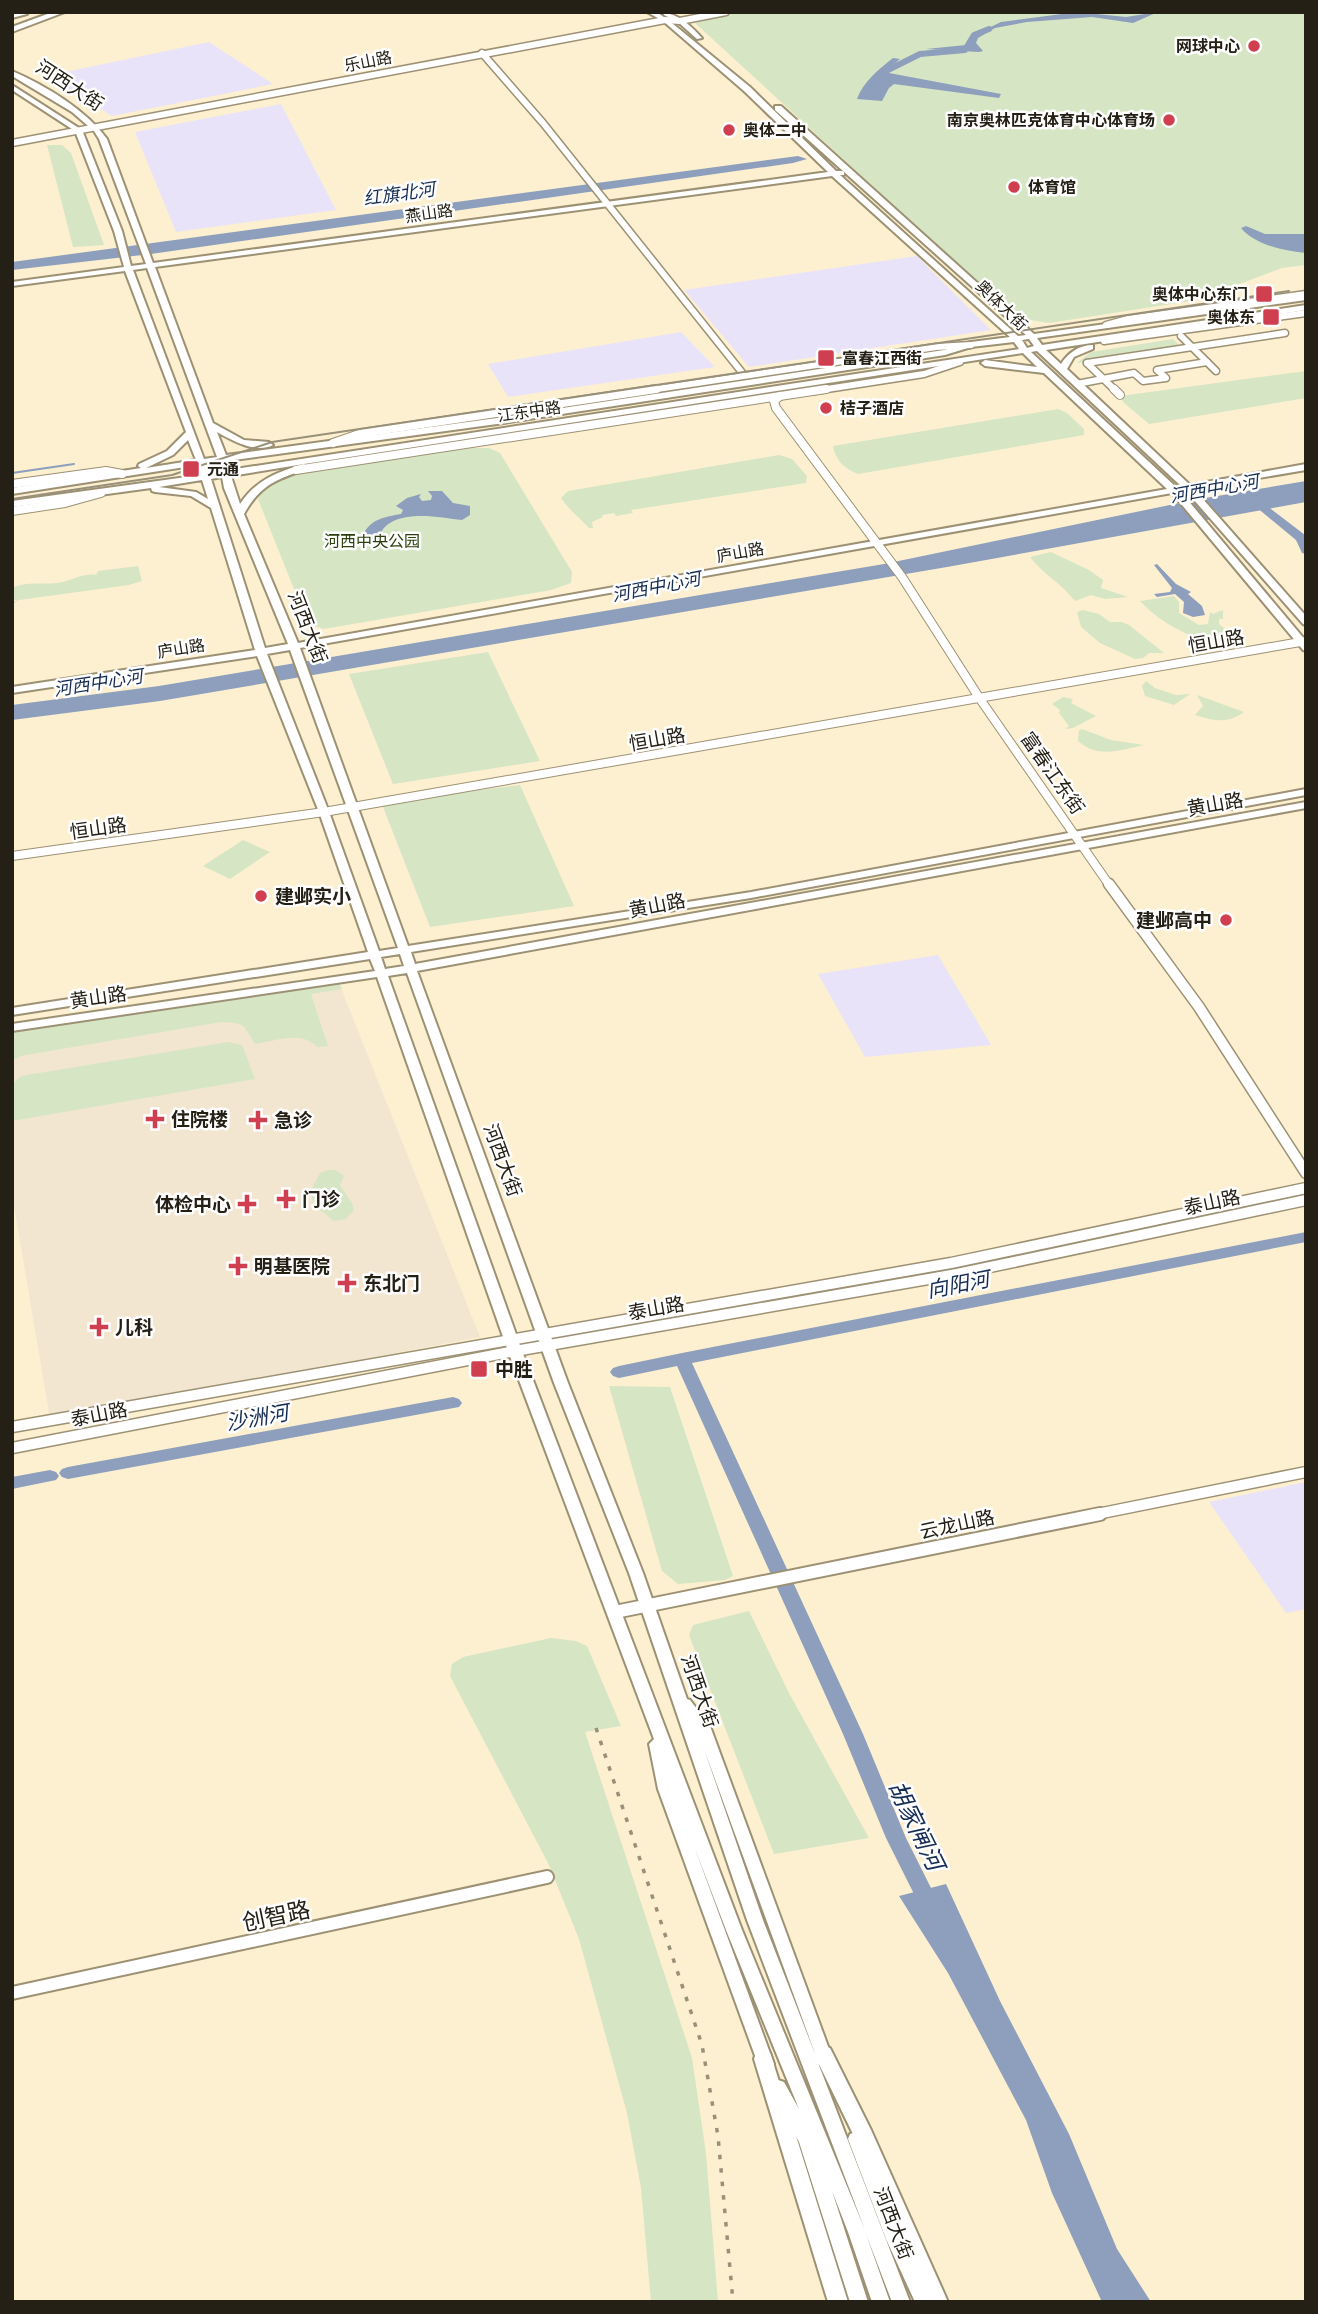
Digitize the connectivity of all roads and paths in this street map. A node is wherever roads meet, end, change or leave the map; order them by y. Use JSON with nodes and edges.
{"nodes":[{"id":1,"x":24,"y":12,"type":"edge"},
{"id":2,"x":41,"y":12,"type":"edge"},
{"id":3,"x":61,"y":12,"type":"edge"},
{"id":4,"x":650,"y":12,"type":"edge"},
{"id":5,"x":697,"y":12,"type":"edge"},
{"id":6,"x":726,"y":12,"type":"edge"},
{"id":7,"x":12,"y":16,"type":"edge"},
{"id":8,"x":670,"y":17,"type":"edge"},
{"id":9,"x":12,"y":22,"type":"edge"},
{"id":10,"x":12,"y":30,"type":"edge"},
{"id":11,"x":482,"y":53,"type":"junction"},
{"id":12,"x":12,"y":73,"type":"edge"},
{"id":13,"x":12,"y":88,"type":"edge"},
{"id":14,"x":97,"y":128,"type":"junction"},
{"id":15,"x":78,"y":130,"type":"junction"},
{"id":16,"x":12,"y":143,"type":"edge"},
{"id":17,"x":847,"y":169,"type":"junction"},
{"id":18,"x":833,"y":172,"type":"junction"},
{"id":19,"x":601,"y":197,"type":"junction"},
{"id":20,"x":145,"y":255,"type":"junction"},
{"id":21,"x":125,"y":258,"type":"junction"},
{"id":22,"x":12,"y":278,"type":"edge"},
{"id":23,"x":12,"y":285,"type":"edge"},
{"id":24,"x":1306,"y":296,"type":"edge"},
{"id":25,"x":1306,"y":307,"type":"edge"},
{"id":26,"x":1306,"y":313,"type":"edge"},
{"id":27,"x":1285,"y":333,"type":"dead end"},
{"id":28,"x":1181,"y":336,"type":"dead end"},
{"id":29,"x":1031,"y":337,"type":"junction"},
{"id":30,"x":1015,"y":339,"type":"junction"},
{"id":31,"x":1104,"y":341,"type":"junction"},
{"id":32,"x":971,"y":345,"type":"junction"},
{"id":33,"x":1192,"y":348,"type":"junction"},
{"id":34,"x":1041,"y":350,"type":"junction"},
{"id":35,"x":1026,"y":352,"type":"junction"},
{"id":36,"x":960,"y":362,"type":"junction"},
{"id":37,"x":1207,"y":362,"type":"junction"},
{"id":38,"x":1062,"y":370,"type":"junction"},
{"id":39,"x":1047,"y":371,"type":"junction"},
{"id":40,"x":1216,"y":371,"type":"dead end"},
{"id":41,"x":744,"y":375,"type":"junction"},
{"id":42,"x":1103,"y":379,"type":"junction"},
{"id":43,"x":1077,"y":384,"type":"junction"},
{"id":44,"x":1120,"y":395,"type":"dead end"},
{"id":45,"x":780,"y":396,"type":"junction"},
{"id":46,"x":208,"y":423,"type":"junction"},
{"id":47,"x":190,"y":433,"type":"junction"},
{"id":48,"x":333,"y":443,"type":"junction"},
{"id":49,"x":311,"y":445,"type":"junction"},
{"id":50,"x":325,"y":457,"type":"junction"},
{"id":51,"x":222,"y":458,"type":"junction"},
{"id":52,"x":201,"y":462,"type":"junction"},
{"id":53,"x":1306,"y":467,"type":"edge"},
{"id":54,"x":296,"y":470,"type":"junction"},
{"id":55,"x":124,"y":473,"type":"junction"},
{"id":56,"x":225,"y":473,"type":"junction"},
{"id":57,"x":205,"y":477,"type":"junction"},
{"id":58,"x":12,"y":484,"type":"edge"},
{"id":59,"x":133,"y":488,"type":"junction"},
{"id":60,"x":1189,"y":489,"type":"junction"},
{"id":61,"x":12,"y":491,"type":"edge"},
{"id":62,"x":1175,"y":491,"type":"junction"},
{"id":63,"x":103,"y":493,"type":"junction"},
{"id":64,"x":12,"y":504,"type":"edge"},
{"id":65,"x":214,"y":506,"type":"junction"},
{"id":66,"x":12,"y":511,"type":"edge"},
{"id":67,"x":240,"y":514,"type":"junction"},
{"id":68,"x":878,"y":544,"type":"junction"},
{"id":69,"x":1306,"y":622,"type":"edge"},
{"id":70,"x":1304,"y":643,"type":"edge"},
{"id":71,"x":294,"y":646,"type":"junction"},
{"id":72,"x":261,"y":652,"type":"junction"},
{"id":73,"x":300,"y":663,"type":"joint"},
{"id":74,"x":267,"y":668,"type":"joint"},
{"id":75,"x":275,"y":688,"type":"joint"},
{"id":76,"x":12,"y":690,"type":"edge"},
{"id":77,"x":980,"y":699,"type":"junction"},
{"id":78,"x":1306,"y":792,"type":"edge"},
{"id":79,"x":1306,"y":805,"type":"edge"},
{"id":80,"x":351,"y":807,"type":"junction"},
{"id":81,"x":324,"y":812,"type":"junction"},
{"id":82,"x":1078,"y":841,"type":"junction"},
{"id":83,"x":12,"y":856,"type":"edge"},
{"id":84,"x":404,"y":951,"type":"junction"},
{"id":85,"x":376,"y":956,"type":"junction"},
{"id":86,"x":410,"y":969,"type":"junction"},
{"id":87,"x":382,"y":973,"type":"junction"},
{"id":88,"x":12,"y":1012,"type":"edge"},
{"id":89,"x":12,"y":1028,"type":"edge"},
{"id":90,"x":1306,"y":1173,"type":"edge"},
{"id":91,"x":1306,"y":1188,"type":"edge"},
{"id":92,"x":1306,"y":1200,"type":"edge"},
{"id":93,"x":547,"y":1339,"type":"junction"},
{"id":94,"x":514,"y":1345,"type":"junction"},
{"id":95,"x":12,"y":1427,"type":"edge"},
{"id":96,"x":12,"y":1448,"type":"edge"},
{"id":97,"x":1306,"y":1472,"type":"edge"},
{"id":98,"x":648,"y":1606,"type":"junction"},
{"id":99,"x":615,"y":1612,"type":"junction"},
{"id":100,"x":681,"y":1698,"type":"junction"},
{"id":101,"x":652,"y":1714,"type":"junction"},
{"id":102,"x":547,"y":1877,"type":"dead end"},
{"id":103,"x":12,"y":1993,"type":"edge"},
{"id":104,"x":823,"y":2054,"type":"junction"},
{"id":105,"x":763,"y":2059,"type":"junction"},
{"id":106,"x":838,"y":2302,"type":"edge"},
{"id":107,"x":859,"y":2302,"type":"edge"},
{"id":108,"x":881,"y":2302,"type":"edge"},
{"id":109,"x":901,"y":2302,"type":"edge"},
{"id":110,"x":924,"y":2302,"type":"edge"},
{"id":111,"x":937,"y":2302,"type":"edge"}],
"edges":[{"from":1,"to":7,"type":"highway"},
{"from":2,"to":9,"type":"highway"},
{"from":3,"to":10,"type":"highway"},
{"from":4,"to":8,"type":"main road","name":"奥体大街"},
{"from":5,"to":8,"type":"street","name":"乐山路"},
{"from":6,"to":8,"type":"street","name":"乐山路"},
{"from":8,"to":11,"type":"street","name":"乐山路"},
{"from":8,"to":17,"type":"main road","name":"奥体大街"},
{"from":8,"to":18,"type":"main road","name":"奥体大街"},
{"from":11,"to":14,"type":"street","name":"乐山路"},
{"from":11,"to":19,"type":"street"},
{"from":12,"to":14,"type":"main road","name":"河西大街"},
{"from":13,"to":15,"type":"main road","name":"河西大街"},
{"from":14,"to":15,"type":"street","name":"乐山路"},
{"from":14,"to":20,"type":"main road","name":"河西大街"},
{"from":15,"to":16,"type":"street","name":"乐山路"},
{"from":15,"to":21,"type":"main road","name":"河西大街"},
{"from":17,"to":18,"type":"main road","name":"燕山路"},
{"from":17,"to":29,"type":"main road","name":"奥体大街"},
{"from":18,"to":19,"type":"main road","name":"燕山路"},
{"from":18,"to":30,"type":"main road","name":"奥体大街"},
{"from":19,"to":20,"type":"main road","name":"燕山路"},
{"from":19,"to":41,"type":"street"},
{"from":20,"to":21,"type":"main road","name":"燕山路"},
{"from":20,"to":46,"type":"main road","name":"河西大街"},
{"from":21,"to":22,"type":"main road","name":"燕山路"},
{"from":21,"to":23,"type":"main road","name":"燕山路"},
{"from":21,"to":47,"type":"main road","name":"河西大街"},
{"from":24,"to":29,"type":"main road","name":"江东中路"},
{"from":25,"to":31,"type":"main road","name":"江东中路"},
{"from":26,"to":31,"type":"street","name":"江东中路"},
{"from":27,"to":33,"type":"street"},
{"from":28,"to":33,"type":"street"},
{"from":29,"to":30,"type":"main road","name":"江东中路"},
{"from":29,"to":34,"type":"main road","name":"奥体大街"},
{"from":30,"to":32,"type":"main road","name":"江东中路"},
{"from":30,"to":35,"type":"main road","name":"奥体大街"},
{"from":31,"to":34,"type":"main road","name":"江东中路"},
{"from":31,"to":38,"type":"main road"},
{"from":32,"to":41,"type":"street","name":"江东中路"},
{"from":32,"to":48,"type":"main road","name":"江东中路"},
{"from":33,"to":37,"type":"street"},
{"from":33,"to":42,"type":"street"},
{"from":34,"to":35,"type":"main road","name":"江东中路"},
{"from":34,"to":38,"type":"main road","name":"奥体大街"},
{"from":35,"to":36,"type":"main road","name":"江东中路"},
{"from":35,"to":39,"type":"main road","name":"奥体大街"},
{"from":36,"to":39,"type":"main road"},
{"from":36,"to":45,"type":"street","name":"江东中路"},
{"from":36,"to":50,"type":"main road","name":"江东中路"},
{"from":37,"to":40,"type":"street"},
{"from":37,"to":42,"type":"street"},
{"from":38,"to":43,"type":"main road","name":"奥体大街"},
{"from":39,"to":62,"type":"main road","name":"奥体大街"},
{"from":41,"to":48,"type":"street","name":"江东中路"},
{"from":42,"to":43,"type":"street"},
{"from":42,"to":44,"type":"street"},
{"from":43,"to":60,"type":"main road","name":"奥体大街"},
{"from":45,"to":54,"type":"street","name":"江东中路"},
{"from":45,"to":68,"type":"street","name":"富春江东街"},
{"from":46,"to":49,"type":"main road"},
{"from":46,"to":51,"type":"main road","name":"河西大街"},
{"from":47,"to":52,"type":"main road","name":"河西大街"},
{"from":47,"to":55,"type":"main road"},
{"from":48,"to":49,"type":"main road","name":"江东中路"},
{"from":49,"to":51,"type":"main road","name":"江东中路"},
{"from":50,"to":54,"type":"main road"},
{"from":50,"to":56,"type":"main road","name":"江东中路"},
{"from":51,"to":52,"type":"main road","name":"江东中路"},
{"from":51,"to":56,"type":"main road","name":"河西大街"},
{"from":52,"to":55,"type":"main road","name":"江东中路"},
{"from":52,"to":57,"type":"main road","name":"河西大街"},
{"from":53,"to":60,"type":"main road","name":"庐山路"},
{"from":54,"to":67,"type":"main road"},
{"from":55,"to":58,"type":"street"},
{"from":55,"to":61,"type":"main road","name":"江东中路"},
{"from":56,"to":57,"type":"main road","name":"江东中路"},
{"from":56,"to":67,"type":"main road","name":"河西大街"},
{"from":57,"to":59,"type":"main road","name":"江东中路"},
{"from":57,"to":65,"type":"main road","name":"河西大街"},
{"from":59,"to":63,"type":"main road","name":"江东中路"},
{"from":59,"to":65,"type":"main road"},
{"from":60,"to":62,"type":"main road","name":"庐山路"},
{"from":60,"to":69,"type":"main road","name":"奥体大街"},
{"from":62,"to":68,"type":"main road","name":"庐山路"},
{"from":62,"to":70,"type":"main road","name":"奥体大街"},
{"from":63,"to":64,"type":"main road","name":"江东中路"},
{"from":63,"to":66,"type":"street","name":"江东中路"},
{"from":65,"to":72,"type":"main road","name":"河西大街"},
{"from":67,"to":71,"type":"main road","name":"河西大街"},
{"from":68,"to":71,"type":"main road","name":"庐山路"},
{"from":68,"to":77,"type":"street","name":"富春江东街"},
{"from":70,"to":77,"type":"street","name":"恒山路"},
{"from":71,"to":72,"type":"main road","name":"庐山路"},
{"from":71,"to":73,"type":"main road","name":"河西大街"},
{"from":72,"to":74,"type":"main road","name":"河西大街"},
{"from":72,"to":76,"type":"main road","name":"庐山路"},
{"from":73,"to":80,"type":"main road","name":"河西大街"},
{"from":74,"to":75,"type":"main road","name":"河西大街"},
{"from":75,"to":81,"type":"main road","name":"河西大街"},
{"from":77,"to":80,"type":"street","name":"恒山路"},
{"from":77,"to":82,"type":"street","name":"富春江东街"},
{"from":78,"to":82,"type":"main road","name":"黄山路"},
{"from":79,"to":82,"type":"main road","name":"黄山路"},
{"from":80,"to":81,"type":"street","name":"恒山路"},
{"from":80,"to":84,"type":"main road","name":"河西大街"},
{"from":81,"to":83,"type":"street","name":"恒山路"},
{"from":81,"to":85,"type":"main road","name":"河西大街"},
{"from":82,"to":84,"type":"main road","name":"黄山路"},
{"from":82,"to":86,"type":"main road","name":"黄山路"},
{"from":82,"to":90,"type":"street","name":"富春江东街"},
{"from":84,"to":85,"type":"main road","name":"黄山路"},
{"from":84,"to":86,"type":"main road","name":"河西大街"},
{"from":85,"to":87,"type":"main road","name":"河西大街"},
{"from":85,"to":88,"type":"main road","name":"黄山路"},
{"from":86,"to":87,"type":"main road","name":"黄山路"},
{"from":86,"to":93,"type":"main road","name":"河西大街"},
{"from":87,"to":89,"type":"main road","name":"黄山路"},
{"from":87,"to":94,"type":"main road","name":"河西大街"},
{"from":91,"to":93,"type":"street","name":"泰山路"},
{"from":92,"to":93,"type":"street","name":"泰山路"},
{"from":93,"to":94,"type":"street","name":"泰山路"},
{"from":93,"to":98,"type":"main road","name":"河西大街"},
{"from":94,"to":95,"type":"street","name":"泰山路"},
{"from":94,"to":96,"type":"street","name":"泰山路"},
{"from":94,"to":99,"type":"main road","name":"河西大街"},
{"from":97,"to":98,"type":"street","name":"云龙山路"},
{"from":98,"to":99,"type":"street","name":"云龙山路"},
{"from":98,"to":100,"type":"main road","name":"河西大街"},
{"from":99,"to":101,"type":"main road","name":"河西大街"},
{"from":100,"to":104,"type":"main road"},
{"from":100,"to":109,"type":"main road","name":"河西大街"},
{"from":101,"to":105,"type":"main road"},
{"from":101,"to":108,"type":"main road","name":"河西大街"},
{"from":102,"to":103,"type":"street","name":"创智路"},
{"from":104,"to":110,"type":"main road"},
{"from":104,"to":111,"type":"highway"},
{"from":105,"to":106,"type":"highway"},
{"from":105,"to":107,"type":"main road"}]}
